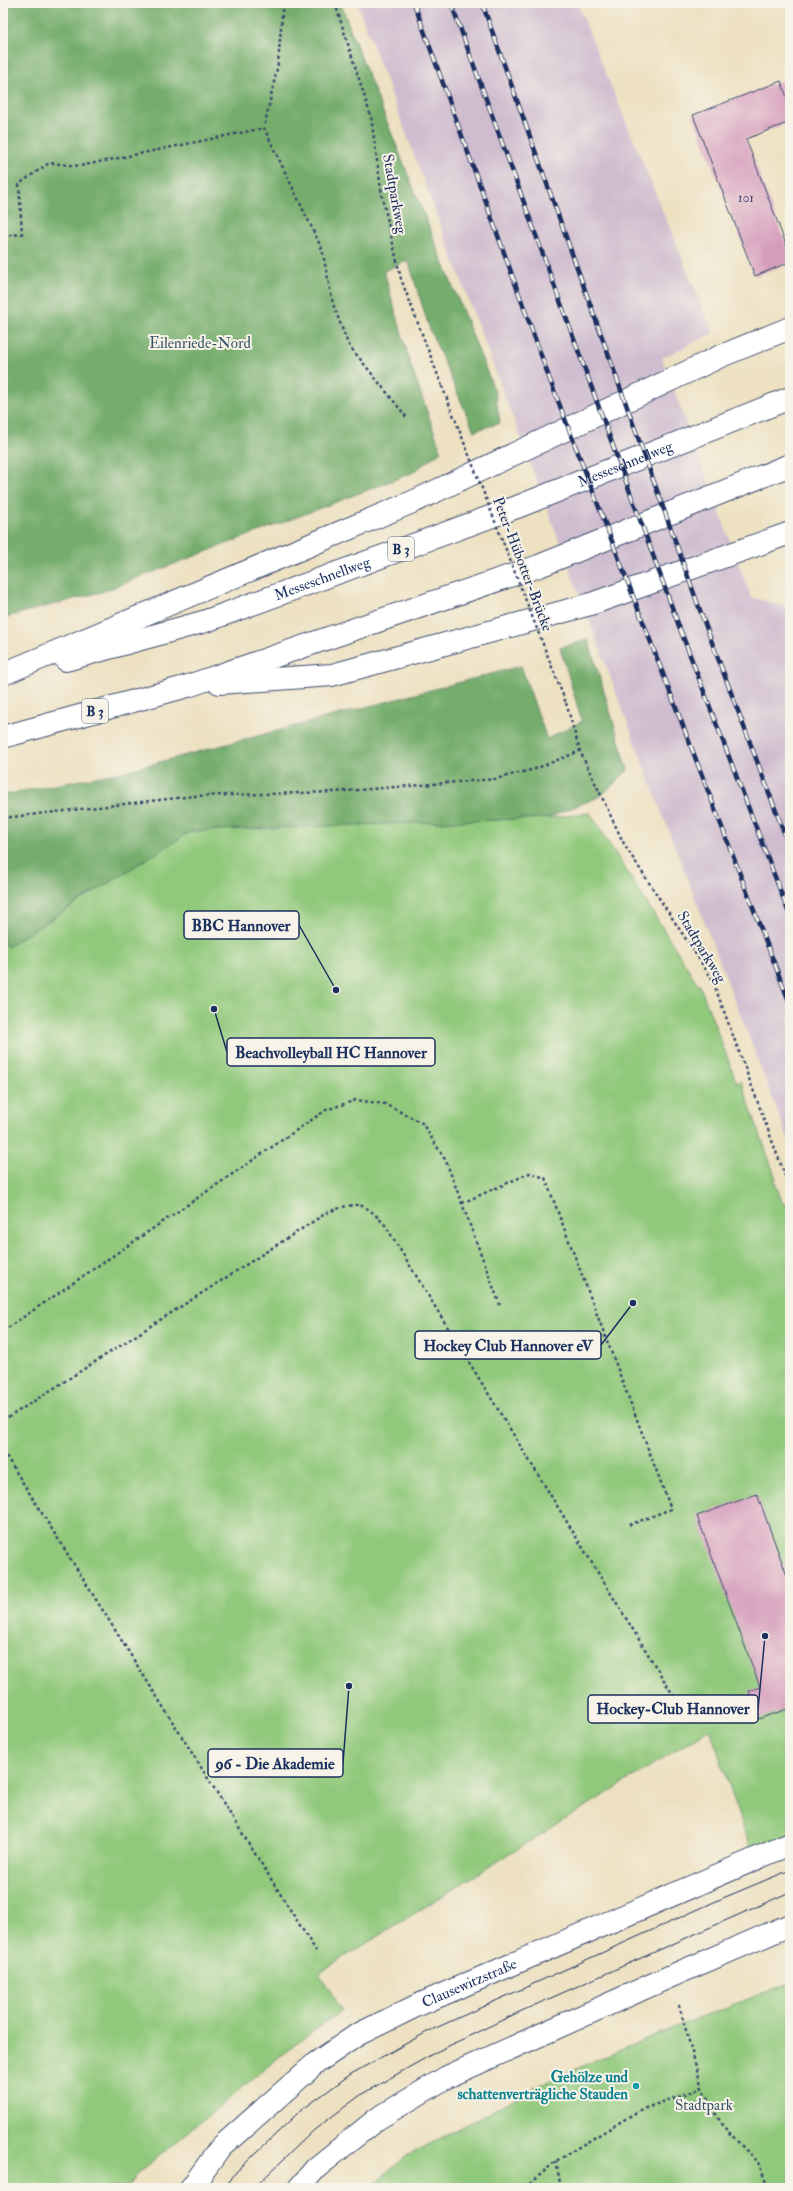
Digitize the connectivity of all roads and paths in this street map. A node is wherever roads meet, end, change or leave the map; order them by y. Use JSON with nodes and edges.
{"nodes":[{"id":1,"x":283,"y":3,"type":"edge"},
{"id":2,"x":335,"y":3,"type":"edge"},
{"id":3,"x":264,"y":128,"type":"junction"},
{"id":4,"x":3,"y":236,"type":"edge"},
{"id":5,"x":790,"y":328,"type":"edge"},
{"id":6,"x":442,"y":386,"type":"joint"},
{"id":7,"x":790,"y":398,"type":"edge"},
{"id":8,"x":408,"y":418,"type":"dead end"},
{"id":9,"x":790,"y":465,"type":"edge"},
{"id":10,"x":790,"y":533,"type":"edge"},
{"id":11,"x":3,"y":674,"type":"edge"},
{"id":12,"x":3,"y":678,"type":"edge"},
{"id":13,"x":188,"y":686,"type":"junction"},
{"id":14,"x":3,"y":737,"type":"edge"},
{"id":15,"x":580,"y":751,"type":"junction"},
{"id":16,"x":3,"y":818,"type":"edge"},
{"id":17,"x":790,"y":1189,"type":"edge"},
{"id":18,"x":462,"y":1203,"type":"junction"},
{"id":19,"x":500,"y":1305,"type":"dead end"},
{"id":20,"x":3,"y":1331,"type":"edge"},
{"id":21,"x":3,"y":1421,"type":"edge"},
{"id":22,"x":3,"y":1450,"type":"edge"},
{"id":23,"x":629,"y":1525,"type":"dead end"},
{"id":24,"x":681,"y":1708,"type":"dead end"},
{"id":25,"x":790,"y":1844,"type":"edge"},
{"id":26,"x":790,"y":1926,"type":"edge"},
{"id":27,"x":316,"y":1951,"type":"dead end"},
{"id":28,"x":669,"y":1977,"type":"junction"},
{"id":29,"x":702,"y":2088,"type":"junction"},
{"id":30,"x":556,"y":2161,"type":"junction"},
{"id":31,"x":191,"y":2188,"type":"edge"},
{"id":32,"x":299,"y":2188,"type":"edge"},
{"id":33,"x":525,"y":2188,"type":"edge"},
{"id":34,"x":561,"y":2188,"type":"edge"},
{"id":35,"x":768,"y":2188,"type":"edge"}],
"edges":[{"from":1,"to":3,"type":"path"},
{"from":2,"to":6,"type":"path","name":"Stadtparkweg"},
{"from":3,"to":4,"type":"path"},
{"from":3,"to":8,"type":"path"},
{"from":5,"to":11,"type":"main road"},
{"from":6,"to":15,"type":"path","name":"Peter-Hübotter-Brücke","bridge":true},
{"from":7,"to":12,"type":"main road","name":"Messeschnellweg","number":"B 3"},
{"from":9,"to":13,"type":"main road","number":"B 3"},
{"from":10,"to":13,"type":"main road"},
{"from":13,"to":14,"type":"main road","number":"B 3"},
{"from":15,"to":16,"type":"path"},
{"from":15,"to":17,"type":"path","name":"Stadtparkweg"},
{"from":18,"to":19,"type":"path"},
{"from":18,"to":20,"type":"path"},
{"from":18,"to":23,"type":"path"},
{"from":21,"to":24,"type":"path"},
{"from":22,"to":27,"type":"path"},
{"from":25,"to":31,"type":"main road","name":"Clausewitzstraße"},
{"from":26,"to":28,"type":"main road"},
{"from":28,"to":29,"type":"path"},
{"from":28,"to":32,"type":"main road"},
{"from":29,"to":30,"type":"path"},
{"from":29,"to":35,"type":"path"},
{"from":30,"to":33,"type":"path"},
{"from":30,"to":34,"type":"path"}]}
